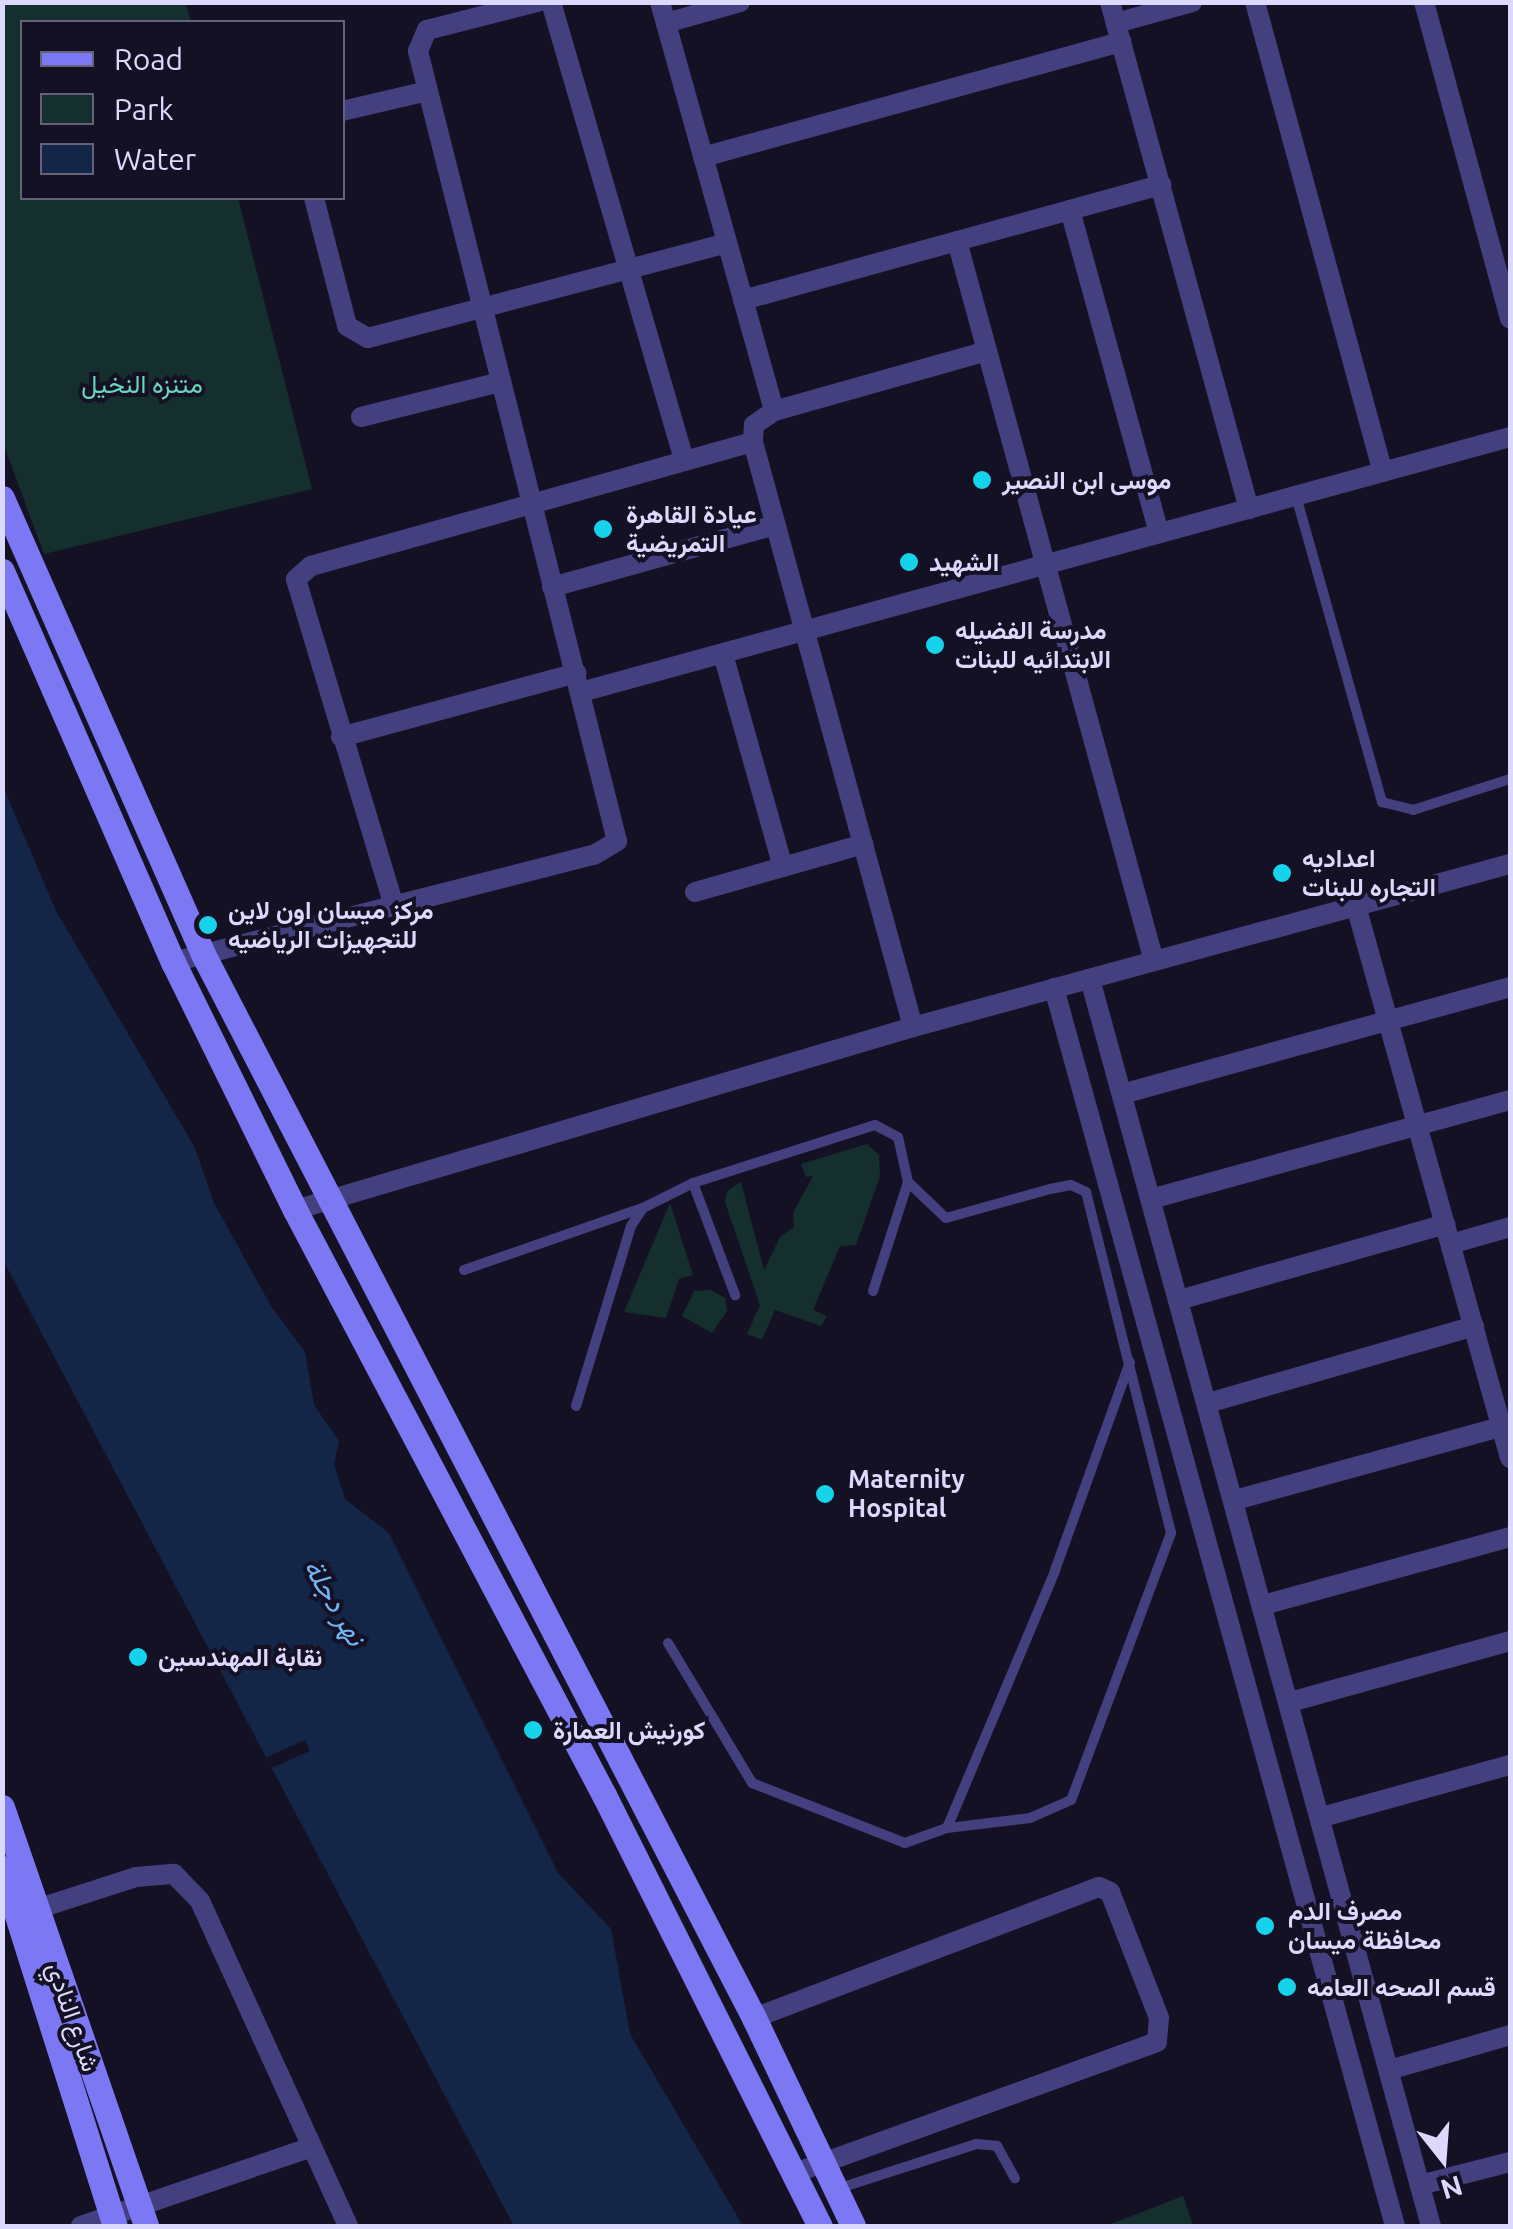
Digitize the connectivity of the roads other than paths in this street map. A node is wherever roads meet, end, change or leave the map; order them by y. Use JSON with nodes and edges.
{"nodes":[{"id":1,"x":537,"y":2,"type":"edge"},
{"id":2,"x":551,"y":2,"type":"edge"},
{"id":3,"x":740,"y":2,"type":"edge"},
{"id":4,"x":1192,"y":2,"type":"edge"},
{"id":5,"x":1255,"y":2,"type":"edge"},
{"id":6,"x":1424,"y":2,"type":"edge"},
{"id":7,"x":663,"y":13,"type":"edge"},
{"id":8,"x":1116,"y":22,"type":"edge"},
{"id":9,"x":428,"y":91,"type":"junction"},
{"id":10,"x":345,"y":110,"type":"edge"},
{"id":11,"x":704,"y":156,"type":"junction"},
{"id":12,"x":1160,"y":185,"type":"junction"},
{"id":13,"x":315,"y":200,"type":"edge"},
{"id":14,"x":1070,"y":210,"type":"junction"},
{"id":15,"x":957,"y":241,"type":"junction"},
{"id":16,"x":727,"y":243,"type":"junction"},
{"id":17,"x":628,"y":269,"type":"junction"},
{"id":18,"x":743,"y":300,"type":"junction"},
{"id":19,"x":482,"y":309,"type":"junction"},
{"id":20,"x":1510,"y":319,"type":"edge"},
{"id":21,"x":988,"y":351,"type":"junction"},
{"id":22,"x":500,"y":382,"type":"junction"},
{"id":23,"x":774,"y":411,"type":"junction"},
{"id":24,"x":361,"y":417,"type":"dead end"},
{"id":25,"x":1510,"y":437,"type":"edge"},
{"id":26,"x":753,"y":442,"type":"junction"},
{"id":27,"x":684,"y":461,"type":"junction"},
{"id":28,"x":1383,"y":472,"type":"junction"},
{"id":29,"x":1296,"y":496,"type":"junction"},
{"id":30,"x":2,"y":498,"type":"edge"},
{"id":31,"x":530,"y":504,"type":"junction"},
{"id":32,"x":1249,"y":508,"type":"junction"},
{"id":33,"x":776,"y":525,"type":"junction"},
{"id":34,"x":1159,"y":533,"type":"junction"},
{"id":35,"x":1046,"y":564,"type":"junction"},
{"id":36,"x":2,"y":571,"type":"edge"},
{"id":37,"x":552,"y":587,"type":"junction"},
{"id":38,"x":804,"y":630,"type":"junction"},
{"id":39,"x":722,"y":654,"type":"junction"},
{"id":40,"x":579,"y":682,"type":"junction"},
{"id":41,"x":341,"y":737,"type":"junction"},
{"id":42,"x":1510,"y":779,"type":"edge"},
{"id":43,"x":863,"y":844,"type":"junction"},
{"id":44,"x":1510,"y":864,"type":"edge"},
{"id":45,"x":783,"y":867,"type":"junction"},
{"id":46,"x":695,"y":892,"type":"dead end"},
{"id":47,"x":394,"y":906,"type":"junction"},
{"id":48,"x":1356,"y":906,"type":"junction"},
{"id":49,"x":203,"y":954,"type":"junction"},
{"id":50,"x":1154,"y":961,"type":"junction"},
{"id":51,"x":172,"y":962,"type":"junction"},
{"id":52,"x":1090,"y":978,"type":"junction"},
{"id":53,"x":1510,"y":987,"type":"edge"},
{"id":54,"x":1054,"y":988,"type":"junction"},
{"id":55,"x":1388,"y":1021,"type":"junction"},
{"id":56,"x":913,"y":1027,"type":"junction"},
{"id":57,"x":1122,"y":1094,"type":"junction"},
{"id":58,"x":1510,"y":1100,"type":"edge"},
{"id":59,"x":1418,"y":1126,"type":"junction"},
{"id":60,"x":908,"y":1182,"type":"junction"},
{"id":61,"x":693,"y":1183,"type":"junction"},
{"id":62,"x":1151,"y":1198,"type":"junction"},
{"id":63,"x":328,"y":1200,"type":"junction"},
{"id":64,"x":643,"y":1208,"type":"junction"},
{"id":65,"x":295,"y":1210,"type":"junction"},
{"id":66,"x":1510,"y":1227,"type":"edge"},
{"id":67,"x":1448,"y":1234,"type":"junction"},
{"id":68,"x":464,"y":1270,"type":"dead end"},
{"id":69,"x":873,"y":1291,"type":"dead end"},
{"id":70,"x":734,"y":1296,"type":"dead end"},
{"id":71,"x":1179,"y":1300,"type":"junction"},
{"id":72,"x":1474,"y":1326,"type":"junction"},
{"id":73,"x":1130,"y":1361,"type":"junction"},
{"id":74,"x":1208,"y":1403,"type":"junction"},
{"id":75,"x":576,"y":1406,"type":"dead end"},
{"id":76,"x":1506,"y":1426,"type":"edge"},
{"id":77,"x":1510,"y":1458,"type":"edge"},
{"id":78,"x":1234,"y":1500,"type":"junction"},
{"id":79,"x":1510,"y":1537,"type":"edge"},
{"id":80,"x":1254,"y":1572,"type":"junction"},
{"id":81,"x":1218,"y":1582,"type":"junction"},
{"id":82,"x":1263,"y":1604,"type":"junction"},
{"id":83,"x":1510,"y":1641,"type":"edge"},
{"id":84,"x":668,"y":1643,"type":"dead end"},
{"id":85,"x":1290,"y":1702,"type":"junction"},
{"id":86,"x":1510,"y":1765,"type":"edge"},
{"id":87,"x":2,"y":1807,"type":"edge"},
{"id":88,"x":1322,"y":1817,"type":"junction"},
{"id":89,"x":947,"y":1828,"type":"junction"},
{"id":90,"x":2,"y":1868,"type":"edge"},
{"id":91,"x":19,"y":1919,"type":"edge"},
{"id":92,"x":754,"y":2018,"type":"junction"},
{"id":93,"x":1510,"y":2035,"type":"edge"},
{"id":94,"x":1389,"y":2070,"type":"junction"},
{"id":95,"x":309,"y":2148,"type":"junction"},
{"id":96,"x":825,"y":2162,"type":"junction"},
{"id":97,"x":1510,"y":2162,"type":"edge"},
{"id":98,"x":796,"y":2173,"type":"junction"},
{"id":99,"x":1015,"y":2178,"type":"dead end"},
{"id":100,"x":1420,"y":2185,"type":"junction"},
{"id":101,"x":836,"y":2189,"type":"junction"},
{"id":102,"x":142,"y":2215,"type":"edge"},
{"id":103,"x":113,"y":2221,"type":"edge"},
{"id":104,"x":81,"y":2226,"type":"edge"},
{"id":105,"x":348,"y":2226,"type":"edge"},
{"id":106,"x":820,"y":2226,"type":"edge"},
{"id":107,"x":853,"y":2226,"type":"edge"},
{"id":108,"x":1395,"y":2226,"type":"edge"},
{"id":109,"x":1431,"y":2226,"type":"edge"}],
"edges":[{"from":1,"to":9,"type":"street"},
{"from":2,"to":17,"type":"street"},
{"from":3,"to":7,"type":"street"},
{"from":4,"to":8,"type":"street"},
{"from":5,"to":28,"type":"street"},
{"from":6,"to":20,"type":"street"},
{"from":7,"to":11,"type":"street"},
{"from":8,"to":11,"type":"street"},
{"from":8,"to":12,"type":"street"},
{"from":9,"to":10,"type":"street"},
{"from":9,"to":19,"type":"street"},
{"from":11,"to":16,"type":"street"},
{"from":12,"to":14,"type":"street"},
{"from":12,"to":32,"type":"street"},
{"from":13,"to":19,"type":"street"},
{"from":14,"to":15,"type":"street"},
{"from":14,"to":34,"type":"street"},
{"from":15,"to":18,"type":"street"},
{"from":15,"to":21,"type":"street"},
{"from":16,"to":17,"type":"street"},
{"from":16,"to":18,"type":"street"},
{"from":17,"to":19,"type":"street"},
{"from":17,"to":27,"type":"street"},
{"from":18,"to":23,"type":"street"},
{"from":19,"to":22,"type":"street"},
{"from":21,"to":23,"type":"street"},
{"from":21,"to":35,"type":"street"},
{"from":22,"to":24,"type":"street"},
{"from":22,"to":31,"type":"street"},
{"from":23,"to":26,"type":"street"},
{"from":25,"to":28,"type":"street"},
{"from":26,"to":27,"type":"street"},
{"from":26,"to":33,"type":"street"},
{"from":27,"to":31,"type":"street"},
{"from":28,"to":29,"type":"street"},
{"from":29,"to":32,"type":"street"},
{"from":29,"to":42,"type":"lane"},
{"from":30,"to":49,"type":"street"},
{"from":31,"to":37,"type":"street"},
{"from":31,"to":41,"type":"street"},
{"from":32,"to":34,"type":"street"},
{"from":33,"to":37,"type":"street"},
{"from":33,"to":38,"type":"street"},
{"from":34,"to":35,"type":"street"},
{"from":35,"to":38,"type":"street"},
{"from":35,"to":50,"type":"street"},
{"from":36,"to":51,"type":"street"},
{"from":37,"to":40,"type":"street"},
{"from":38,"to":39,"type":"street"},
{"from":38,"to":43,"type":"street"},
{"from":39,"to":40,"type":"street"},
{"from":39,"to":45,"type":"street"},
{"from":40,"to":41,"type":"street"},
{"from":40,"to":47,"type":"street"},
{"from":41,"to":47,"type":"street"},
{"from":43,"to":45,"type":"street"},
{"from":43,"to":56,"type":"street"},
{"from":44,"to":48,"type":"street"},
{"from":45,"to":46,"type":"street"},
{"from":47,"to":49,"type":"street"},
{"from":48,"to":50,"type":"street"},
{"from":48,"to":55,"type":"street"},
{"from":49,"to":51,"type":"street"},
{"from":49,"to":63,"type":"street"},
{"from":50,"to":52,"type":"street"},
{"from":51,"to":65,"type":"street"},
{"from":52,"to":54,"type":"street"},
{"from":52,"to":57,"type":"street"},
{"from":53,"to":55,"type":"street"},
{"from":54,"to":56,"type":"street"},
{"from":54,"to":81,"type":"street"},
{"from":55,"to":57,"type":"street"},
{"from":55,"to":59,"type":"street"},
{"from":56,"to":63,"type":"street"},
{"from":57,"to":62,"type":"street"},
{"from":58,"to":59,"type":"street"},
{"from":59,"to":62,"type":"street"},
{"from":59,"to":67,"type":"street"},
{"from":60,"to":61,"type":"lane"},
{"from":60,"to":69,"type":"lane"},
{"from":60,"to":73,"type":"lane"},
{"from":61,"to":64,"type":"lane"},
{"from":61,"to":70,"type":"lane"},
{"from":62,"to":71,"type":"street"},
{"from":63,"to":65,"type":"street"},
{"from":63,"to":92,"type":"street"},
{"from":64,"to":68,"type":"lane"},
{"from":64,"to":75,"type":"lane"},
{"from":65,"to":98,"type":"street"},
{"from":66,"to":67,"type":"street"},
{"from":67,"to":71,"type":"street"},
{"from":67,"to":72,"type":"street"},
{"from":71,"to":74,"type":"street"},
{"from":72,"to":74,"type":"street"},
{"from":72,"to":76,"type":"street"},
{"from":73,"to":89,"type":"lane"},
{"from":73,"to":89,"type":"lane"},
{"from":74,"to":78,"type":"street"},
{"from":76,"to":77,"type":"street"},
{"from":76,"to":78,"type":"street"},
{"from":78,"to":80,"type":"street"},
{"from":79,"to":82,"type":"street"},
{"from":80,"to":81,"type":"street"},
{"from":80,"to":82,"type":"street"},
{"from":81,"to":108,"type":"street"},
{"from":82,"to":85,"type":"street"},
{"from":83,"to":85,"type":"street"},
{"from":84,"to":89,"type":"lane"},
{"from":85,"to":88,"type":"street"},
{"from":86,"to":88,"type":"street"},
{"from":87,"to":91,"type":"street","name":"شارع النادي"},
{"from":88,"to":94,"type":"street"},
{"from":90,"to":91,"type":"street","name":"شارع النادي"},
{"from":91,"to":95,"type":"street"},
{"from":91,"to":102,"type":"street","name":"شارع النادي"},
{"from":91,"to":103,"type":"street","name":"شارع النادي"},
{"from":92,"to":96,"type":"street"},
{"from":92,"to":96,"type":"street"},
{"from":93,"to":94,"type":"street"},
{"from":94,"to":100,"type":"street"},
{"from":95,"to":102,"type":"street"},
{"from":95,"to":105,"type":"street"},
{"from":96,"to":98,"type":"street"},
{"from":96,"to":101,"type":"street"},
{"from":97,"to":100,"type":"street"},
{"from":98,"to":106,"type":"street"},
{"from":99,"to":101,"type":"lane"},
{"from":100,"to":109,"type":"street"},
{"from":101,"to":107,"type":"street"},
{"from":102,"to":103,"type":"street"},
{"from":103,"to":104,"type":"street"}]}
